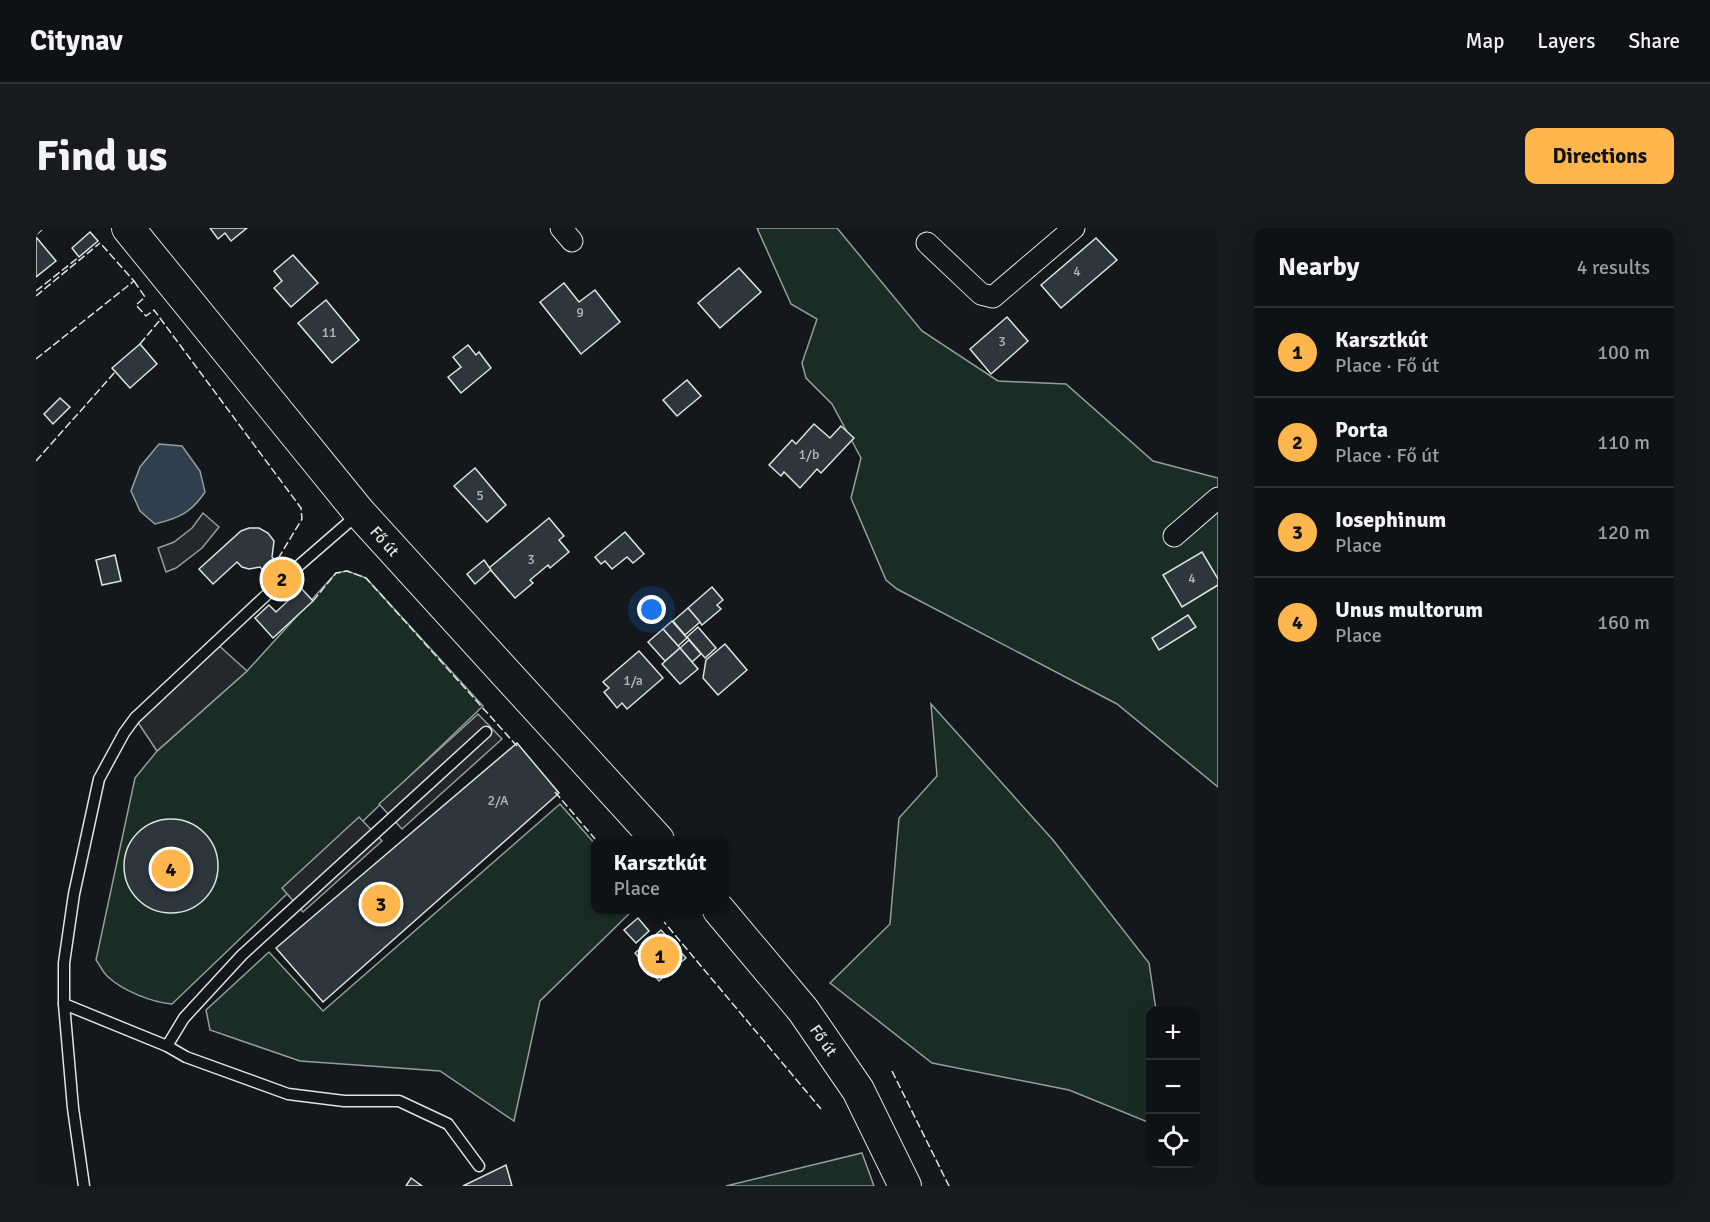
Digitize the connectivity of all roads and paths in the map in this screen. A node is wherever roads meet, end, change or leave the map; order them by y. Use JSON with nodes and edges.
{"nodes":[{"id":1,"x":128,"y":228,"type":"edge"},
{"id":2,"x":1074,"y":228,"type":"edge"},
{"id":3,"x":927,"y":243,"type":"dead end"},
{"id":4,"x":1218,"y":498,"type":"edge"},
{"id":5,"x":359,"y":512,"type":"junction"},
{"id":6,"x":1174,"y":536,"type":"dead end"},
{"id":7,"x":288,"y":575,"type":"dead end"},
{"id":8,"x":277,"y":585,"type":"dead end"},
{"id":9,"x":486,"y":732,"type":"dead end"},
{"id":10,"x":654,"y":836,"type":"edge"},
{"id":11,"x":723,"y":914,"type":"edge"},
{"id":12,"x":64,"y":1004,"type":"junction"},
{"id":13,"x":167,"y":1046,"type":"junction"},
{"id":14,"x":479,"y":1166,"type":"dead end"},
{"id":15,"x":84,"y":1186,"type":"edge"},
{"id":16,"x":905,"y":1186,"type":"edge"}],
"edges":[{"from":1,"to":5,"type":"main road","name":"Fő út"},
{"from":2,"to":3,"type":"street"},
{"from":4,"to":6,"type":"street"},
{"from":5,"to":7,"type":"lane"},
{"from":5,"to":10,"type":"main road","name":"Fő út"},
{"from":8,"to":12,"type":"lane"},
{"from":9,"to":13,"type":"lane"},
{"from":11,"to":16,"type":"main road","name":"Fő út"},
{"from":12,"to":13,"type":"lane"},
{"from":12,"to":15,"type":"lane"},
{"from":13,"to":14,"type":"lane"}]}
